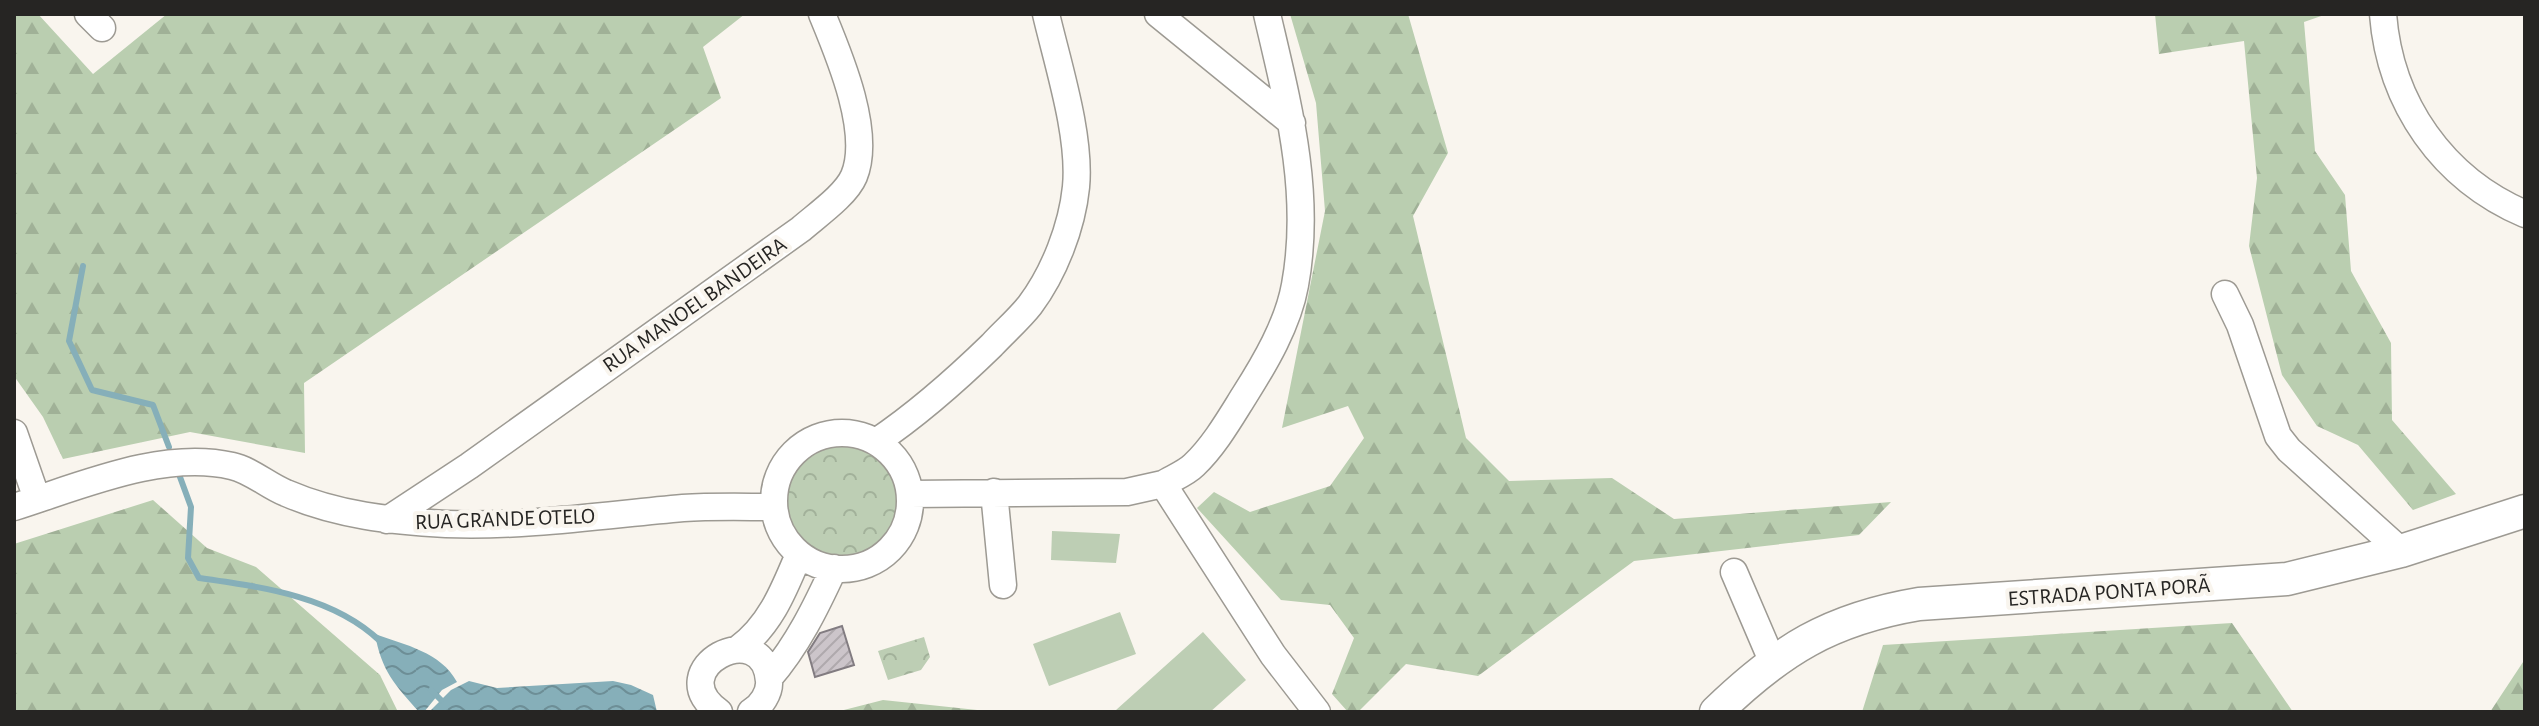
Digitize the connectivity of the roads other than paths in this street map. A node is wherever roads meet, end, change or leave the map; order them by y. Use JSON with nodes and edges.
{"nodes":[{"id":1,"x":822,"y":14,"type":"edge"},
{"id":2,"x":1046,"y":14,"type":"edge"},
{"id":3,"x":1158,"y":14,"type":"edge"},
{"id":4,"x":1267,"y":14,"type":"edge"},
{"id":5,"x":2383,"y":14,"type":"edge"},
{"id":6,"x":1292,"y":123,"type":"junction"},
{"id":7,"x":2525,"y":214,"type":"edge"},
{"id":8,"x":2225,"y":294,"type":"dead end"},
{"id":9,"x":14,"y":433,"type":"edge"},
{"id":10,"x":876,"y":442,"type":"junction"},
{"id":11,"x":1163,"y":484,"type":"junction"},
{"id":12,"x":994,"y":492,"type":"junction"},
{"id":13,"x":910,"y":494,"type":"junction"},
{"id":14,"x":26,"y":503,"type":"edge"},
{"id":15,"x":774,"y":507,"type":"junction"},
{"id":16,"x":2525,"y":511,"type":"edge"},
{"id":17,"x":387,"y":520,"type":"junction"},
{"id":18,"x":2401,"y":551,"type":"junction"},
{"id":19,"x":799,"y":554,"type":"junction"},
{"id":20,"x":834,"y":568,"type":"junction"},
{"id":21,"x":1734,"y":572,"type":"dead end"},
{"id":22,"x":1003,"y":585,"type":"dead end"},
{"id":23,"x":738,"y":649,"type":"junction"},
{"id":24,"x":1773,"y":663,"type":"junction"},
{"id":25,"x":769,"y":678,"type":"junction"},
{"id":26,"x":754,"y":711,"type":"edge"},
{"id":27,"x":718,"y":712,"type":"edge"},
{"id":28,"x":1317,"y":712,"type":"edge"},
{"id":29,"x":1716,"y":712,"type":"edge"}],
"edges":[{"from":1,"to":17,"type":"street","name":"RUA MANOEL BANDEIRA"},
{"from":2,"to":10,"type":"street"},
{"from":3,"to":6,"type":"street"},
{"from":4,"to":6,"type":"street"},
{"from":5,"to":7,"type":"street"},
{"from":6,"to":11,"type":"street"},
{"from":8,"to":18,"type":"street"},
{"from":9,"to":14,"type":"street"},
{"from":10,"to":13,"type":"street"},
{"from":10,"to":15,"type":"street"},
{"from":11,"to":12,"type":"street"},
{"from":11,"to":28,"type":"street"},
{"from":12,"to":13,"type":"street"},
{"from":12,"to":22,"type":"street"},
{"from":13,"to":20,"type":"street"},
{"from":14,"to":17,"type":"street","name":"RUA GRANDE OTELO"},
{"from":15,"to":17,"type":"street","name":"RUA GRANDE OTELO"},
{"from":15,"to":19,"type":"street"},
{"from":16,"to":18,"type":"main road","name":"ESTRADA PONTA PORÃ"},
{"from":18,"to":24,"type":"main road","name":"ESTRADA PONTA PORÃ"},
{"from":19,"to":20,"type":"street"},
{"from":19,"to":23,"type":"street"},
{"from":20,"to":25,"type":"street"},
{"from":21,"to":24,"type":"street"},
{"from":23,"to":25,"type":"street"},
{"from":23,"to":27,"type":"street"},
{"from":24,"to":29,"type":"main road","name":"ESTRADA PONTA PORÃ"},
{"from":25,"to":26,"type":"street"}]}
